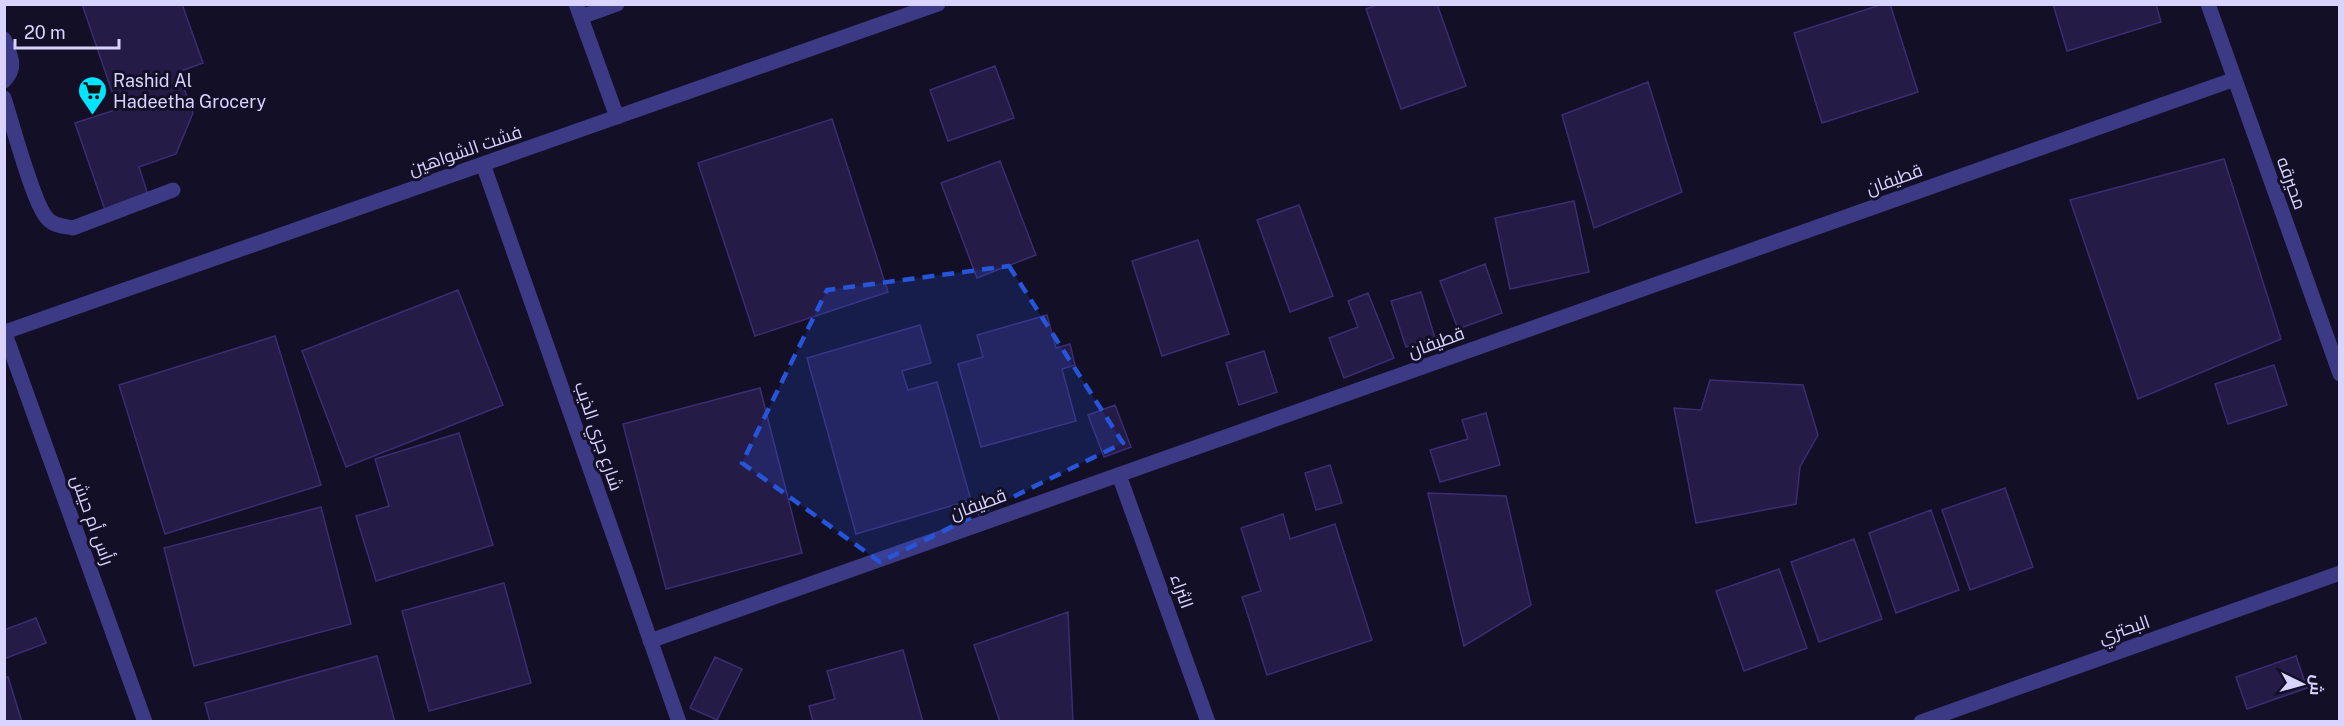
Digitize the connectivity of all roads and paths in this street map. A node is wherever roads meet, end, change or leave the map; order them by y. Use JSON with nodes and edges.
{"nodes":[{"id":1,"x":618,"y":4,"type":"edge"},
{"id":2,"x":938,"y":4,"type":"edge"},
{"id":3,"x":2208,"y":4,"type":"edge"},
{"id":4,"x":578,"y":11,"type":"edge"},
{"id":5,"x":4,"y":39,"type":"edge"},
{"id":6,"x":2235,"y":79,"type":"junction"},
{"id":7,"x":4,"y":81,"type":"edge"},
{"id":8,"x":4,"y":98,"type":"edge"},
{"id":9,"x":617,"y":117,"type":"junction"},
{"id":10,"x":483,"y":164,"type":"junction"},
{"id":11,"x":173,"y":190,"type":"dead end"},
{"id":12,"x":5,"y":332,"type":"edge"},
{"id":13,"x":2340,"y":374,"type":"edge"},
{"id":14,"x":1119,"y":475,"type":"junction"},
{"id":15,"x":2340,"y":573,"type":"edge"},
{"id":16,"x":650,"y":641,"type":"junction"},
{"id":17,"x":145,"y":722,"type":"edge"},
{"id":18,"x":679,"y":722,"type":"edge"},
{"id":19,"x":1208,"y":722,"type":"edge"},
{"id":20,"x":1921,"y":722,"type":"edge"}],
"edges":[{"from":1,"to":4,"type":"street"},
{"from":2,"to":9,"type":"street","name":"فشت الشواهين"},
{"from":3,"to":6,"type":"street","name":"محيرقه"},
{"from":4,"to":9,"type":"street"},
{"from":5,"to":7,"type":"street"},
{"from":6,"to":13,"type":"street","name":"محيرقه"},
{"from":6,"to":14,"type":"street","name":"قطيفان"},
{"from":8,"to":11,"type":"street"},
{"from":9,"to":10,"type":"street","name":"فشت الشواهين"},
{"from":10,"to":12,"type":"street","name":"فشت الشواهين"},
{"from":10,"to":16,"type":"street","name":"شارع جري الذيب"},
{"from":12,"to":17,"type":"street","name":"رأس أم حيش"},
{"from":14,"to":16,"type":"street","name":"قطيفان"},
{"from":14,"to":19,"type":"street","name":"الثراء"},
{"from":15,"to":20,"type":"street","name":"البحتري"},
{"from":16,"to":18,"type":"street","name":"شارع جري الذيب"}]}
